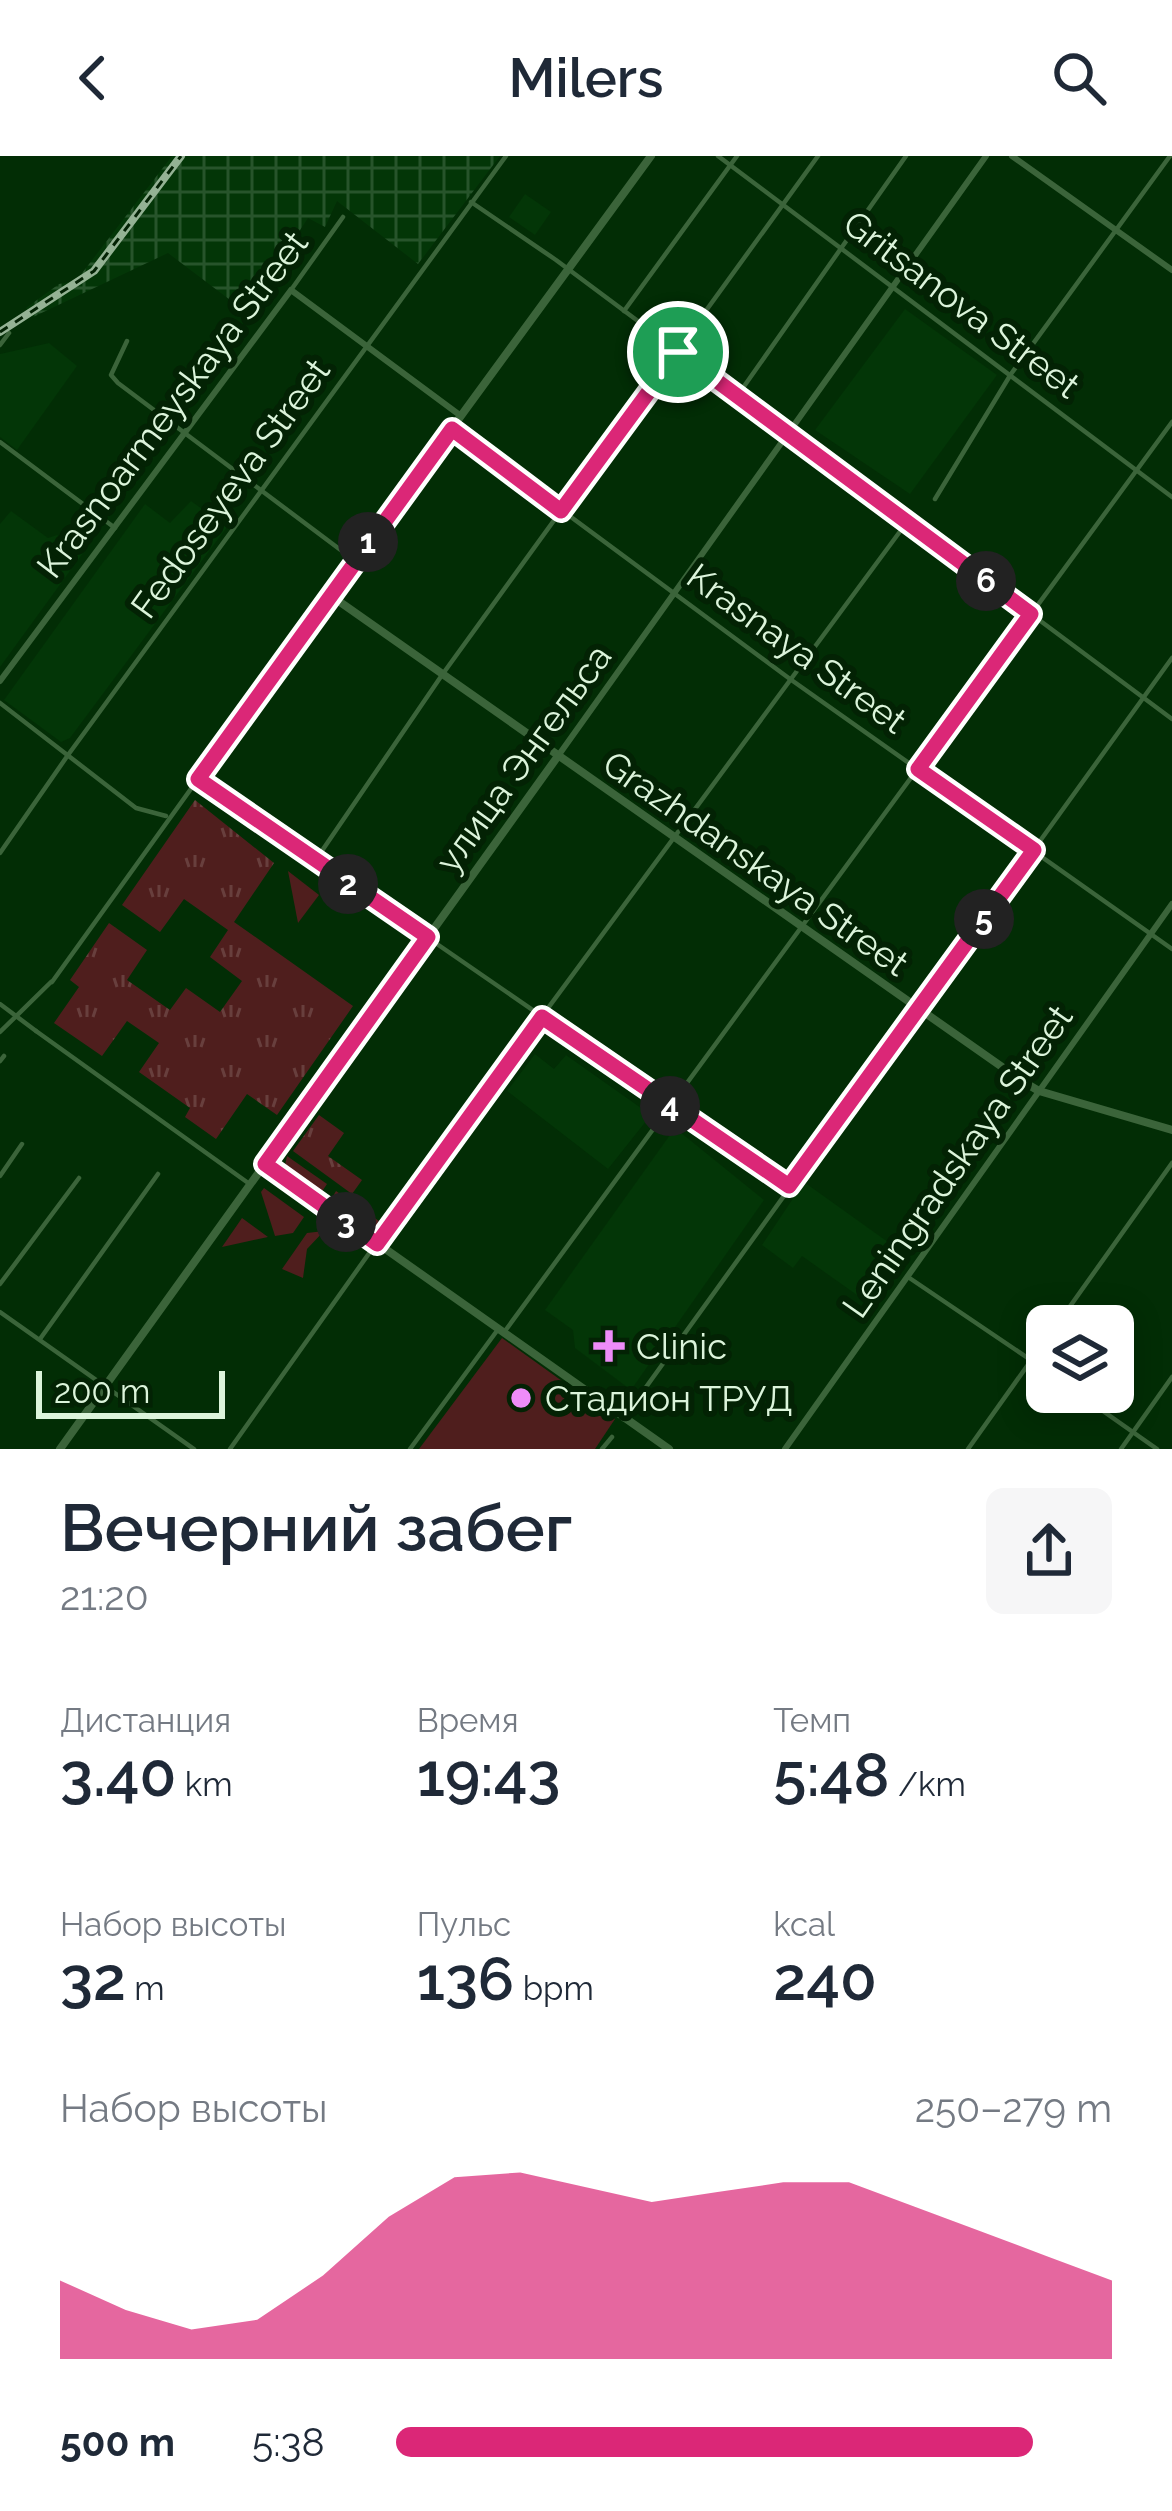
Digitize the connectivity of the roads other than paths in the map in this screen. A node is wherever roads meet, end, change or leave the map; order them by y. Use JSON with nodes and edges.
{"nodes":[{"id":1,"x":506,"y":156,"type":"edge"},
{"id":2,"x":651,"y":156,"type":"edge"},
{"id":3,"x":718,"y":156,"type":"edge"},
{"id":4,"x":737,"y":156,"type":"edge"},
{"id":5,"x":818,"y":156,"type":"edge"},
{"id":6,"x":906,"y":156,"type":"edge"},
{"id":7,"x":986,"y":156,"type":"edge"},
{"id":8,"x":1012,"y":156,"type":"edge"},
{"id":9,"x":1169,"y":156,"type":"edge"},
{"id":10,"x":731,"y":165,"type":"junction"},
{"id":11,"x":471,"y":202,"type":"junction"},
{"id":12,"x":783,"y":204,"type":"junction"},
{"id":13,"x":343,"y":217,"type":"dead end"},
{"id":14,"x":1116,"y":229,"type":"junction"},
{"id":15,"x":842,"y":247,"type":"junction"},
{"id":16,"x":568,"y":269,"type":"junction"},
{"id":17,"x":1172,"y":270,"type":"edge"},
{"id":18,"x":895,"y":289,"type":"junction"},
{"id":19,"x":290,"y":290,"type":"junction"},
{"id":20,"x":624,"y":311,"type":"junction"},
{"id":21,"x":9,"y":333,"type":"dead end"},
{"id":22,"x":127,"y":341,"type":"dead end"},
{"id":23,"x":0,"y":345,"type":"edge"},
{"id":24,"x":367,"y":347,"type":"junction"},
{"id":25,"x":678,"y":352,"type":"junction"},
{"id":26,"x":1010,"y":374,"type":"junction"},
{"id":27,"x":739,"y":394,"type":"junction"},
{"id":28,"x":460,"y":416,"type":"junction"},
{"id":29,"x":1172,"y":422,"type":"edge"},
{"id":30,"x":452,"y":429,"type":"junction"},
{"id":31,"x":185,"y":434,"type":"junction"},
{"id":32,"x":792,"y":434,"type":"junction"},
{"id":33,"x":0,"y":442,"type":"edge"},
{"id":34,"x":1138,"y":470,"type":"junction"},
{"id":35,"x":262,"y":491,"type":"junction"},
{"id":36,"x":1172,"y":497,"type":"edge"},
{"id":37,"x":934,"y":499,"type":"dead end"},
{"id":38,"x":561,"y":511,"type":"junction"},
{"id":39,"x":907,"y":522,"type":"junction"},
{"id":40,"x":115,"y":528,"type":"junction"},
{"id":41,"x":354,"y":560,"type":"junction"},
{"id":42,"x":675,"y":592,"type":"junction"},
{"id":43,"x":331,"y":595,"type":"junction"},
{"id":44,"x":1031,"y":614,"type":"junction"},
{"id":45,"x":1172,"y":658,"type":"edge"},
{"id":46,"x":442,"y":675,"type":"junction"},
{"id":47,"x":790,"y":679,"type":"junction"},
{"id":48,"x":0,"y":681,"type":"edge"},
{"id":49,"x":1143,"y":697,"type":"junction"},
{"id":50,"x":0,"y":703,"type":"edge"},
{"id":51,"x":1172,"y":718,"type":"edge"},
{"id":52,"x":68,"y":755,"type":"junction"},
{"id":53,"x":558,"y":756,"type":"junction"},
{"id":54,"x":918,"y":769,"type":"junction"},
{"id":55,"x":198,"y":779,"type":"junction"},
{"id":56,"x":166,"y":816,"type":"junction"},
{"id":57,"x":674,"y":838,"type":"junction"},
{"id":58,"x":1034,"y":850,"type":"junction"},
{"id":59,"x":0,"y":853,"type":"edge"},
{"id":60,"x":315,"y":861,"type":"junction"},
{"id":61,"x":1172,"y":904,"type":"edge"},
{"id":62,"x":799,"y":925,"type":"junction"},
{"id":63,"x":1150,"y":934,"type":"junction"},
{"id":64,"x":428,"y":937,"type":"junction"},
{"id":65,"x":1172,"y":949,"type":"edge"},
{"id":66,"x":0,"y":1004,"type":"edge"},
{"id":67,"x":918,"y":1010,"type":"junction"},
{"id":68,"x":14,"y":1013,"type":"junction"},
{"id":69,"x":542,"y":1017,"type":"junction"},
{"id":70,"x":0,"y":1032,"type":"edge"},
{"id":71,"x":1039,"y":1091,"type":"junction"},
{"id":72,"x":668,"y":1105,"type":"junction"},
{"id":73,"x":1172,"y":1130,"type":"edge"},
{"id":74,"x":22,"y":1144,"type":"dead end"},
{"id":75,"x":1172,"y":1163,"type":"edge"},
{"id":76,"x":265,"y":1164,"type":"junction"},
{"id":77,"x":158,"y":1174,"type":"dead end"},
{"id":78,"x":0,"y":1176,"type":"edge"},
{"id":79,"x":79,"y":1178,"type":"dead end"},
{"id":80,"x":251,"y":1185,"type":"junction"},
{"id":81,"x":789,"y":1186,"type":"junction"},
{"id":82,"x":377,"y":1244,"type":"junction"},
{"id":83,"x":908,"y":1276,"type":"junction"},
{"id":84,"x":0,"y":1284,"type":"edge"},
{"id":85,"x":1071,"y":1305,"type":"edge"},
{"id":86,"x":0,"y":1312,"type":"edge"},
{"id":87,"x":502,"y":1329,"type":"junction"},
{"id":88,"x":40,"y":1339,"type":"junction"},
{"id":89,"x":1026,"y":1357,"type":"edge"},
{"id":90,"x":1026,"y":1367,"type":"edge"},
{"id":91,"x":1172,"y":1377,"type":"edge"},
{"id":92,"x":104,"y":1387,"type":"junction"},
{"id":93,"x":1106,"y":1413,"type":"edge"},
{"id":94,"x":623,"y":1419,"type":"junction"},
{"id":95,"x":1133,"y":1432,"type":"junction"},
{"id":96,"x":612,"y":1437,"type":"dead end"},
{"id":97,"x":662,"y":1447,"type":"edge"},
{"id":98,"x":60,"y":1449,"type":"edge"},
{"id":99,"x":194,"y":1449,"type":"edge"},
{"id":100,"x":230,"y":1449,"type":"edge"},
{"id":101,"x":410,"y":1449,"type":"edge"},
{"id":102,"x":602,"y":1449,"type":"edge"},
{"id":103,"x":785,"y":1449,"type":"edge"},
{"id":104,"x":968,"y":1449,"type":"edge"},
{"id":105,"x":1120,"y":1449,"type":"edge"},
{"id":106,"x":1157,"y":1449,"type":"edge"}],
"edges":[{"from":1,"to":11,"type":"street","name":"Fedoseyeva Street"},
{"from":2,"to":16,"type":"main road"},
{"from":3,"to":10,"type":"street","name":"Gritsanova Street"},
{"from":4,"to":10,"type":"street"},
{"from":5,"to":12,"type":"street"},
{"from":6,"to":15,"type":"street"},
{"from":7,"to":18,"type":"street","name":"улица Энгельса"},
{"from":8,"to":14,"type":"street"},
{"from":9,"to":14,"type":"street"},
{"from":10,"to":12,"type":"street","name":"Gritsanova Street"},
{"from":10,"to":20,"type":"street"},
{"from":11,"to":16,"type":"street"},
{"from":11,"to":24,"type":"street","name":"Fedoseyeva Street"},
{"from":12,"to":15,"type":"street","name":"Gritsanova Street"},
{"from":12,"to":25,"type":"street"},
{"from":13,"to":19,"type":"street","name":"Krasnoarmeyskaya Street"},
{"from":14,"to":17,"type":"street"},
{"from":14,"to":26,"type":"street"},
{"from":15,"to":18,"type":"street","name":"Gritsanova Street"},
{"from":15,"to":27,"type":"street"},
{"from":16,"to":20,"type":"street"},
{"from":16,"to":28,"type":"main road"},
{"from":18,"to":26,"type":"street","name":"Gritsanova Street"},
{"from":18,"to":32,"type":"street","name":"улица Энгельса"},
{"from":19,"to":24,"type":"street"},
{"from":19,"to":31,"type":"street","name":"Krasnoarmeyskaya Street"},
{"from":20,"to":25,"type":"street"},
{"from":21,"to":23,"type":"street"},
{"from":22,"to":31,"type":"street"},
{"from":24,"to":28,"type":"street"},
{"from":24,"to":35,"type":"street","name":"Fedoseyeva Street"},
{"from":25,"to":27,"type":"street"},
{"from":25,"to":38,"type":"street"},
{"from":26,"to":34,"type":"street","name":"Gritsanova Street"},
{"from":26,"to":37,"type":"street"},
{"from":27,"to":32,"type":"street"},
{"from":28,"to":30,"type":"main road"},
{"from":29,"to":34,"type":"street"},
{"from":30,"to":38,"type":"street","name":"Krasnaya Street"},
{"from":30,"to":41,"type":"main road"},
{"from":31,"to":35,"type":"street"},
{"from":31,"to":40,"type":"street","name":"Krasnoarmeyskaya Street"},
{"from":32,"to":39,"type":"street"},
{"from":32,"to":42,"type":"street","name":"улица Энгельса"},
{"from":33,"to":40,"type":"street"},
{"from":34,"to":36,"type":"street","name":"Gritsanova Street"},
{"from":34,"to":44,"type":"street"},
{"from":35,"to":41,"type":"street"},
{"from":35,"to":52,"type":"street","name":"Fedoseyeva Street"},
{"from":38,"to":42,"type":"street","name":"Krasnaya Street"},
{"from":38,"to":46,"type":"street"},
{"from":39,"to":44,"type":"street"},
{"from":39,"to":47,"type":"street"},
{"from":40,"to":48,"type":"street","name":"Krasnoarmeyskaya Street"},
{"from":41,"to":43,"type":"main road"},
{"from":42,"to":47,"type":"street","name":"Krasnaya Street"},
{"from":42,"to":53,"type":"street","name":"улица Энгельса"},
{"from":43,"to":46,"type":"main road","name":"Grazhdanskaya Street"},
{"from":43,"to":55,"type":"street"},
{"from":44,"to":49,"type":"street"},
{"from":44,"to":54,"type":"street"},
{"from":45,"to":49,"type":"street"},
{"from":46,"to":53,"type":"main road","name":"Grazhdanskaya Street"},
{"from":46,"to":60,"type":"street"},
{"from":47,"to":54,"type":"street","name":"Krasnaya Street"},
{"from":47,"to":57,"type":"street"},
{"from":49,"to":51,"type":"street"},
{"from":49,"to":58,"type":"street"},
{"from":50,"to":52,"type":"street"},
{"from":52,"to":56,"type":"street"},
{"from":52,"to":59,"type":"street","name":"Fedoseyeva Street"},
{"from":53,"to":57,"type":"main road","name":"Grazhdanskaya Street"},
{"from":53,"to":64,"type":"main road","name":"улица Энгельса"},
{"from":54,"to":58,"type":"street","name":"Krasnaya Street"},
{"from":54,"to":62,"type":"street"},
{"from":55,"to":56,"type":"street"},
{"from":55,"to":60,"type":"street"},
{"from":56,"to":68,"type":"street"},
{"from":57,"to":62,"type":"main road","name":"Grazhdanskaya Street"},
{"from":57,"to":69,"type":"street"},
{"from":58,"to":63,"type":"street","name":"Krasnaya Street"},
{"from":58,"to":67,"type":"street"},
{"from":60,"to":64,"type":"street"},
{"from":61,"to":63,"type":"street","name":"Leningradskaya Street"},
{"from":62,"to":67,"type":"main road","name":"Grazhdanskaya Street"},
{"from":62,"to":72,"type":"street"},
{"from":63,"to":65,"type":"street","name":"Krasnaya Street"},
{"from":63,"to":71,"type":"street","name":"Leningradskaya Street"},
{"from":64,"to":69,"type":"street"},
{"from":64,"to":76,"type":"main road","name":"улица Энгельса"},
{"from":66,"to":68,"type":"street"},
{"from":67,"to":71,"type":"main road","name":"Grazhdanskaya Street"},
{"from":67,"to":81,"type":"street"},
{"from":68,"to":70,"type":"street"},
{"from":68,"to":80,"type":"street"},
{"from":69,"to":72,"type":"street"},
{"from":69,"to":82,"type":"street"},
{"from":71,"to":73,"type":"main road","name":"Grazhdanskaya Street"},
{"from":71,"to":83,"type":"street","name":"Leningradskaya Street"},
{"from":72,"to":81,"type":"street"},
{"from":72,"to":87,"type":"street"},
{"from":74,"to":78,"type":"street"},
{"from":75,"to":85,"type":"street"},
{"from":76,"to":80,"type":"main road","name":"улица Энгельса"},
{"from":76,"to":82,"type":"main road"},
{"from":77,"to":88,"type":"street"},
{"from":79,"to":84,"type":"street"},
{"from":80,"to":92,"type":"main road","name":"улица Энгельса"},
{"from":81,"to":94,"type":"street"},
{"from":82,"to":87,"type":"main road"},
{"from":82,"to":100,"type":"street"},
{"from":83,"to":89,"type":"street"},
{"from":83,"to":103,"type":"street","name":"Leningradskaya Street"},
{"from":86,"to":88,"type":"street"},
{"from":87,"to":94,"type":"main road"},
{"from":87,"to":101,"type":"street"},
{"from":88,"to":92,"type":"street"},
{"from":90,"to":104,"type":"street"},
{"from":91,"to":95,"type":"street"},
{"from":92,"to":98,"type":"main road","name":"улица Энгельса"},
{"from":92,"to":99,"type":"street"},
{"from":93,"to":95,"type":"street"},
{"from":94,"to":97,"type":"main road"},
{"from":95,"to":105,"type":"street"},
{"from":95,"to":106,"type":"street"},
{"from":96,"to":102,"type":"street"}]}
